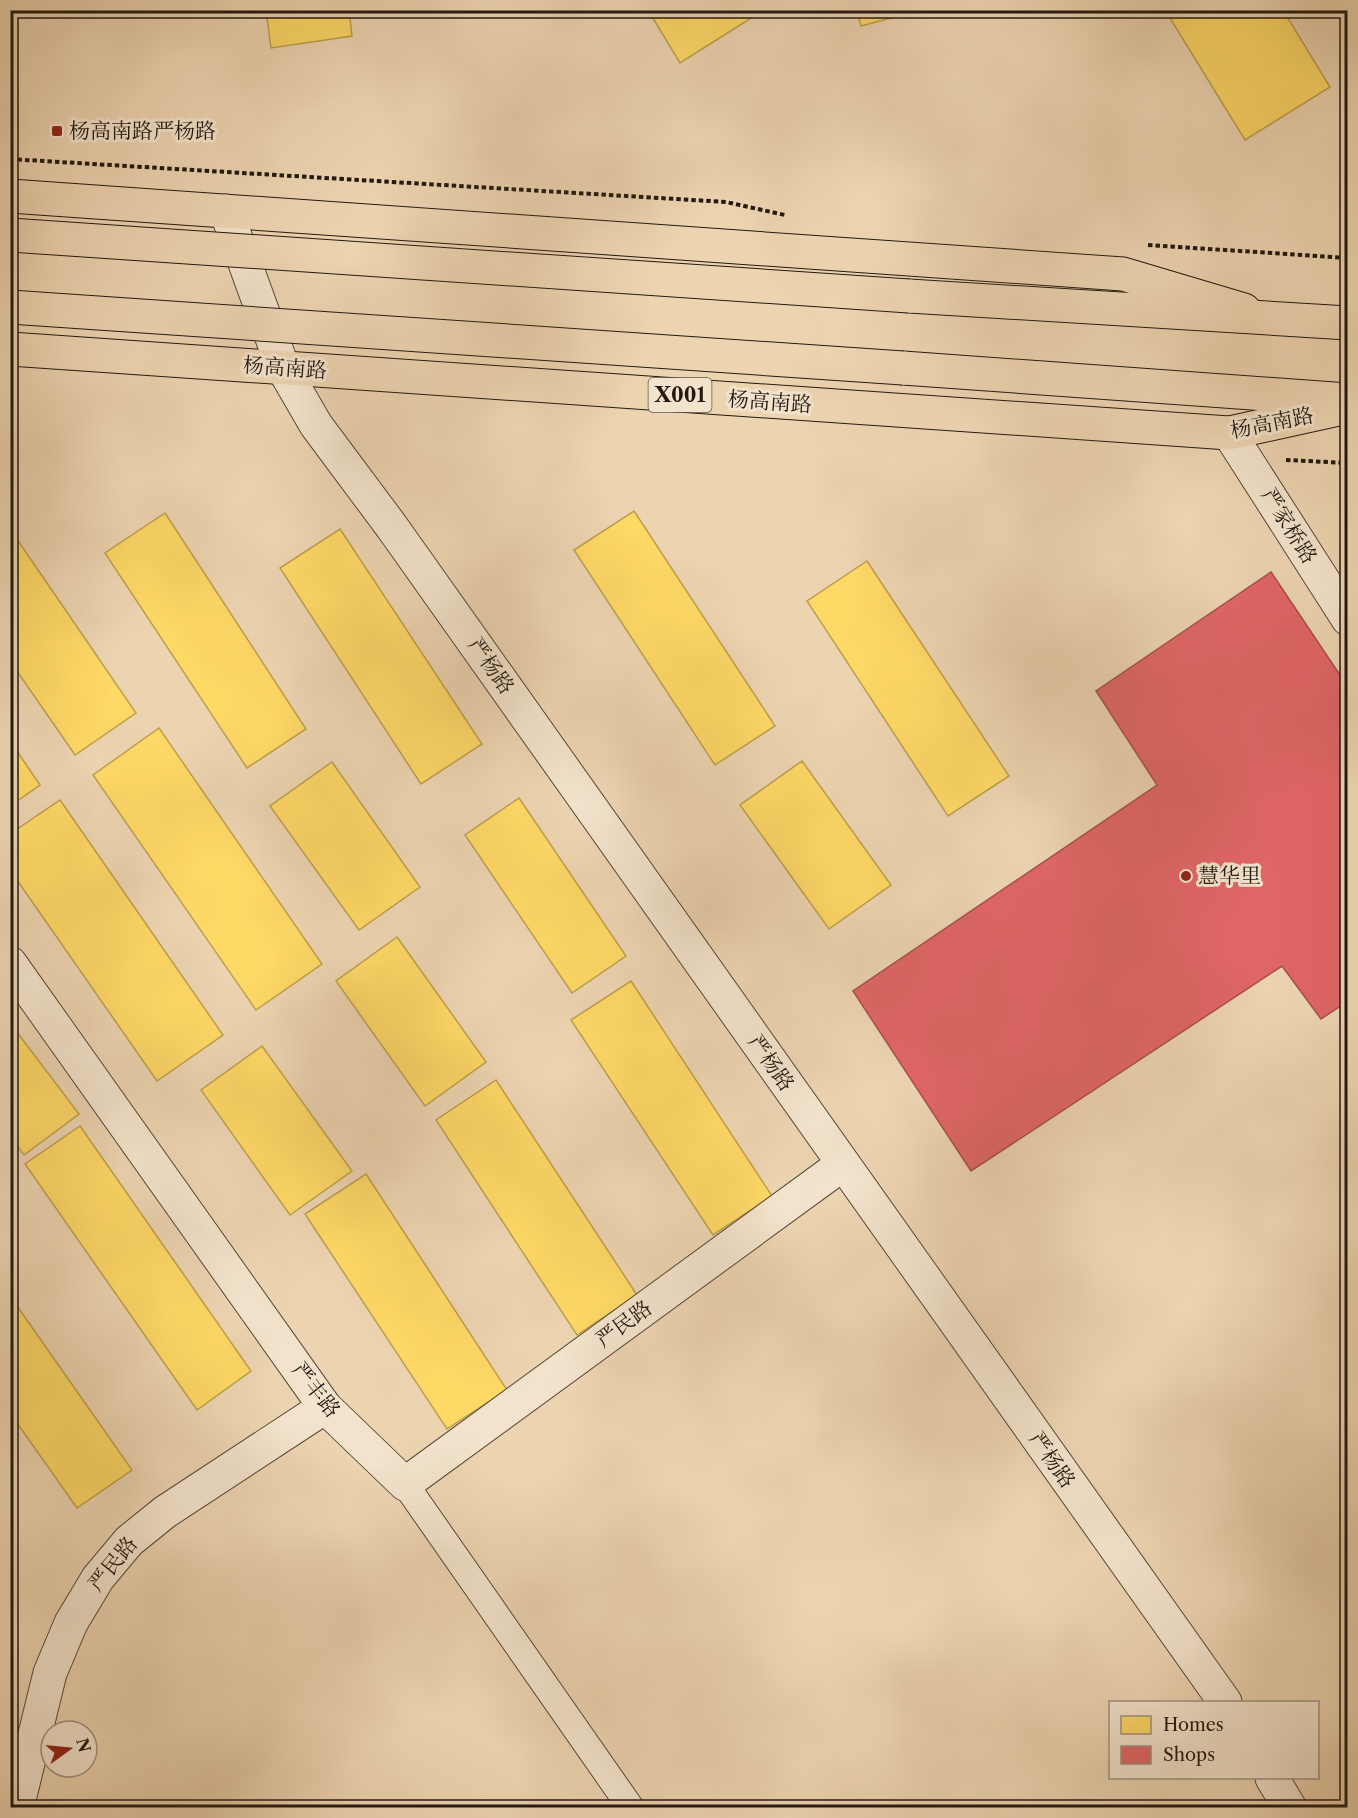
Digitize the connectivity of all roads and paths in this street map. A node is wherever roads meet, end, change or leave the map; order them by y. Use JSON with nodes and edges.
{"nodes":[{"id":1,"x":10,"y":159,"type":"edge"},
{"id":2,"x":10,"y":196,"type":"edge"},
{"id":3,"x":226,"y":211,"type":"junction"},
{"id":4,"x":796,"y":218,"type":"dead end"},
{"id":5,"x":10,"y":235,"type":"edge"},
{"id":6,"x":1145,"y":244,"type":"dead end"},
{"id":7,"x":1347,"y":258,"type":"edge"},
{"id":8,"x":10,"y":307,"type":"edge"},
{"id":9,"x":1271,"y":318,"type":"junction"},
{"id":10,"x":1347,"y":323,"type":"edge"},
{"id":11,"x":10,"y":349,"type":"edge"},
{"id":12,"x":283,"y":368,"type":"junction"},
{"id":13,"x":1347,"y":400,"type":"edge"},
{"id":14,"x":1347,"y":407,"type":"edge"},
{"id":15,"x":1228,"y":433,"type":"junction"},
{"id":16,"x":1347,"y":619,"type":"edge"},
{"id":17,"x":10,"y":963,"type":"edge"},
{"id":18,"x":843,"y":1164,"type":"junction"},
{"id":19,"x":325,"y":1407,"type":"junction"},
{"id":20,"x":405,"y":1484,"type":"junction"},
{"id":21,"x":1224,"y":1701,"type":"edge"},
{"id":22,"x":1273,"y":1779,"type":"edge"},
{"id":23,"x":17,"y":1808,"type":"edge"},
{"id":24,"x":631,"y":1808,"type":"edge"},
{"id":25,"x":1290,"y":1808,"type":"edge"}],
"edges":[{"from":1,"to":4,"type":"path"},
{"from":2,"to":3,"type":"main road"},
{"from":3,"to":9,"type":"main road"},
{"from":3,"to":12,"type":"street","name":"严杨路"},
{"from":5,"to":9,"type":"main road","bridge":true},
{"from":6,"to":7,"type":"path"},
{"from":8,"to":13,"type":"main road","name":"杨高南路","bridge":true},
{"from":9,"to":10,"type":"main road"},
{"from":11,"to":12,"type":"main road","name":"杨高南路","number":"X001"},
{"from":12,"to":15,"type":"main road","name":"杨高南路","number":"X001"},
{"from":12,"to":18,"type":"street","name":"严杨路"},
{"from":14,"to":15,"type":"main road","name":"杨高南路","number":"X001"},
{"from":15,"to":16,"type":"street","name":"严家桥路"},
{"from":17,"to":19,"type":"street","name":"严丰路"},
{"from":18,"to":20,"type":"street","name":"严民路"},
{"from":18,"to":21,"type":"street","name":"严杨路"},
{"from":19,"to":20,"type":"street","name":"严丰路"},
{"from":19,"to":23,"type":"street","name":"严民路"},
{"from":20,"to":24,"type":"street","name":"严丰路"},
{"from":22,"to":25,"type":"street"}]}
